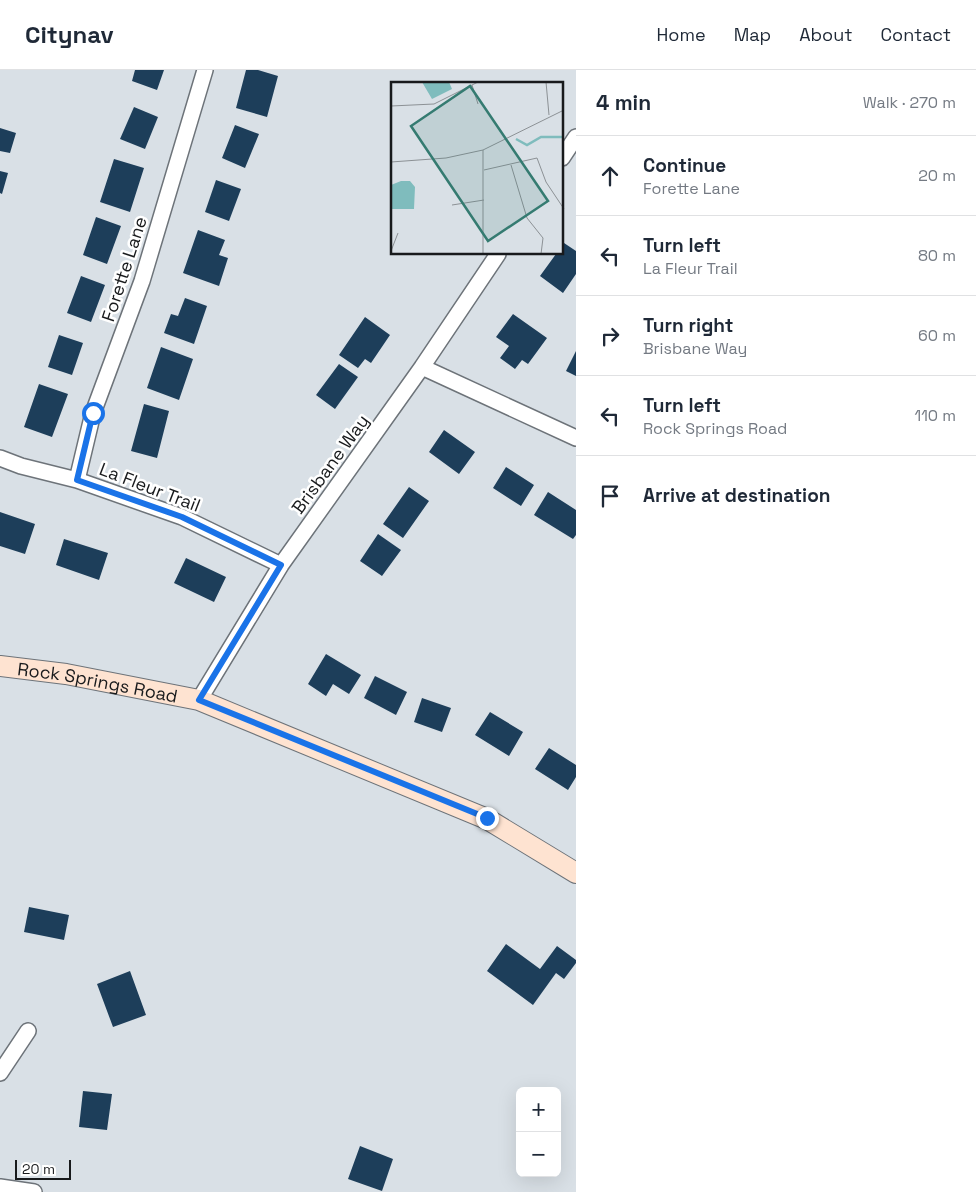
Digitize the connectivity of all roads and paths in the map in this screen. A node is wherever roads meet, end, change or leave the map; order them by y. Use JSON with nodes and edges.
{"nodes":[{"id":1,"x":205,"y":70,"type":"edge"},
{"id":2,"x":576,"y":137,"type":"edge"},
{"id":3,"x":564,"y":155,"type":"edge"},
{"id":4,"x":497,"y":255,"type":"edge"},
{"id":5,"x":422,"y":367,"type":"junction"},
{"id":6,"x":576,"y":438,"type":"edge"},
{"id":7,"x":0,"y":458,"type":"edge"},
{"id":8,"x":77,"y":480,"type":"junction"},
{"id":9,"x":281,"y":565,"type":"junction"},
{"id":10,"x":0,"y":666,"type":"edge"},
{"id":11,"x":199,"y":700,"type":"junction"},
{"id":12,"x":576,"y":873,"type":"edge"},
{"id":13,"x":28,"y":1031,"type":"dead end"},
{"id":14,"x":0,"y":1073,"type":"edge"},
{"id":15,"x":0,"y":1187,"type":"edge"},
{"id":16,"x":34,"y":1192,"type":"edge"}],
"edges":[{"from":1,"to":8,"type":"street","name":"Forette Lane"},
{"from":2,"to":3,"type":"street"},
{"from":4,"to":5,"type":"street","name":"Brisbane Way"},
{"from":5,"to":6,"type":"street"},
{"from":5,"to":9,"type":"street","name":"Brisbane Way"},
{"from":7,"to":8,"type":"street","name":"La Fleur Trail"},
{"from":8,"to":9,"type":"street","name":"La Fleur Trail"},
{"from":9,"to":11,"type":"street","name":"Brisbane Way"},
{"from":10,"to":11,"type":"street","name":"Rock Springs Road"},
{"from":11,"to":12,"type":"street","name":"Rock Springs Road"},
{"from":13,"to":14,"type":"street"},
{"from":15,"to":16,"type":"street"}]}
